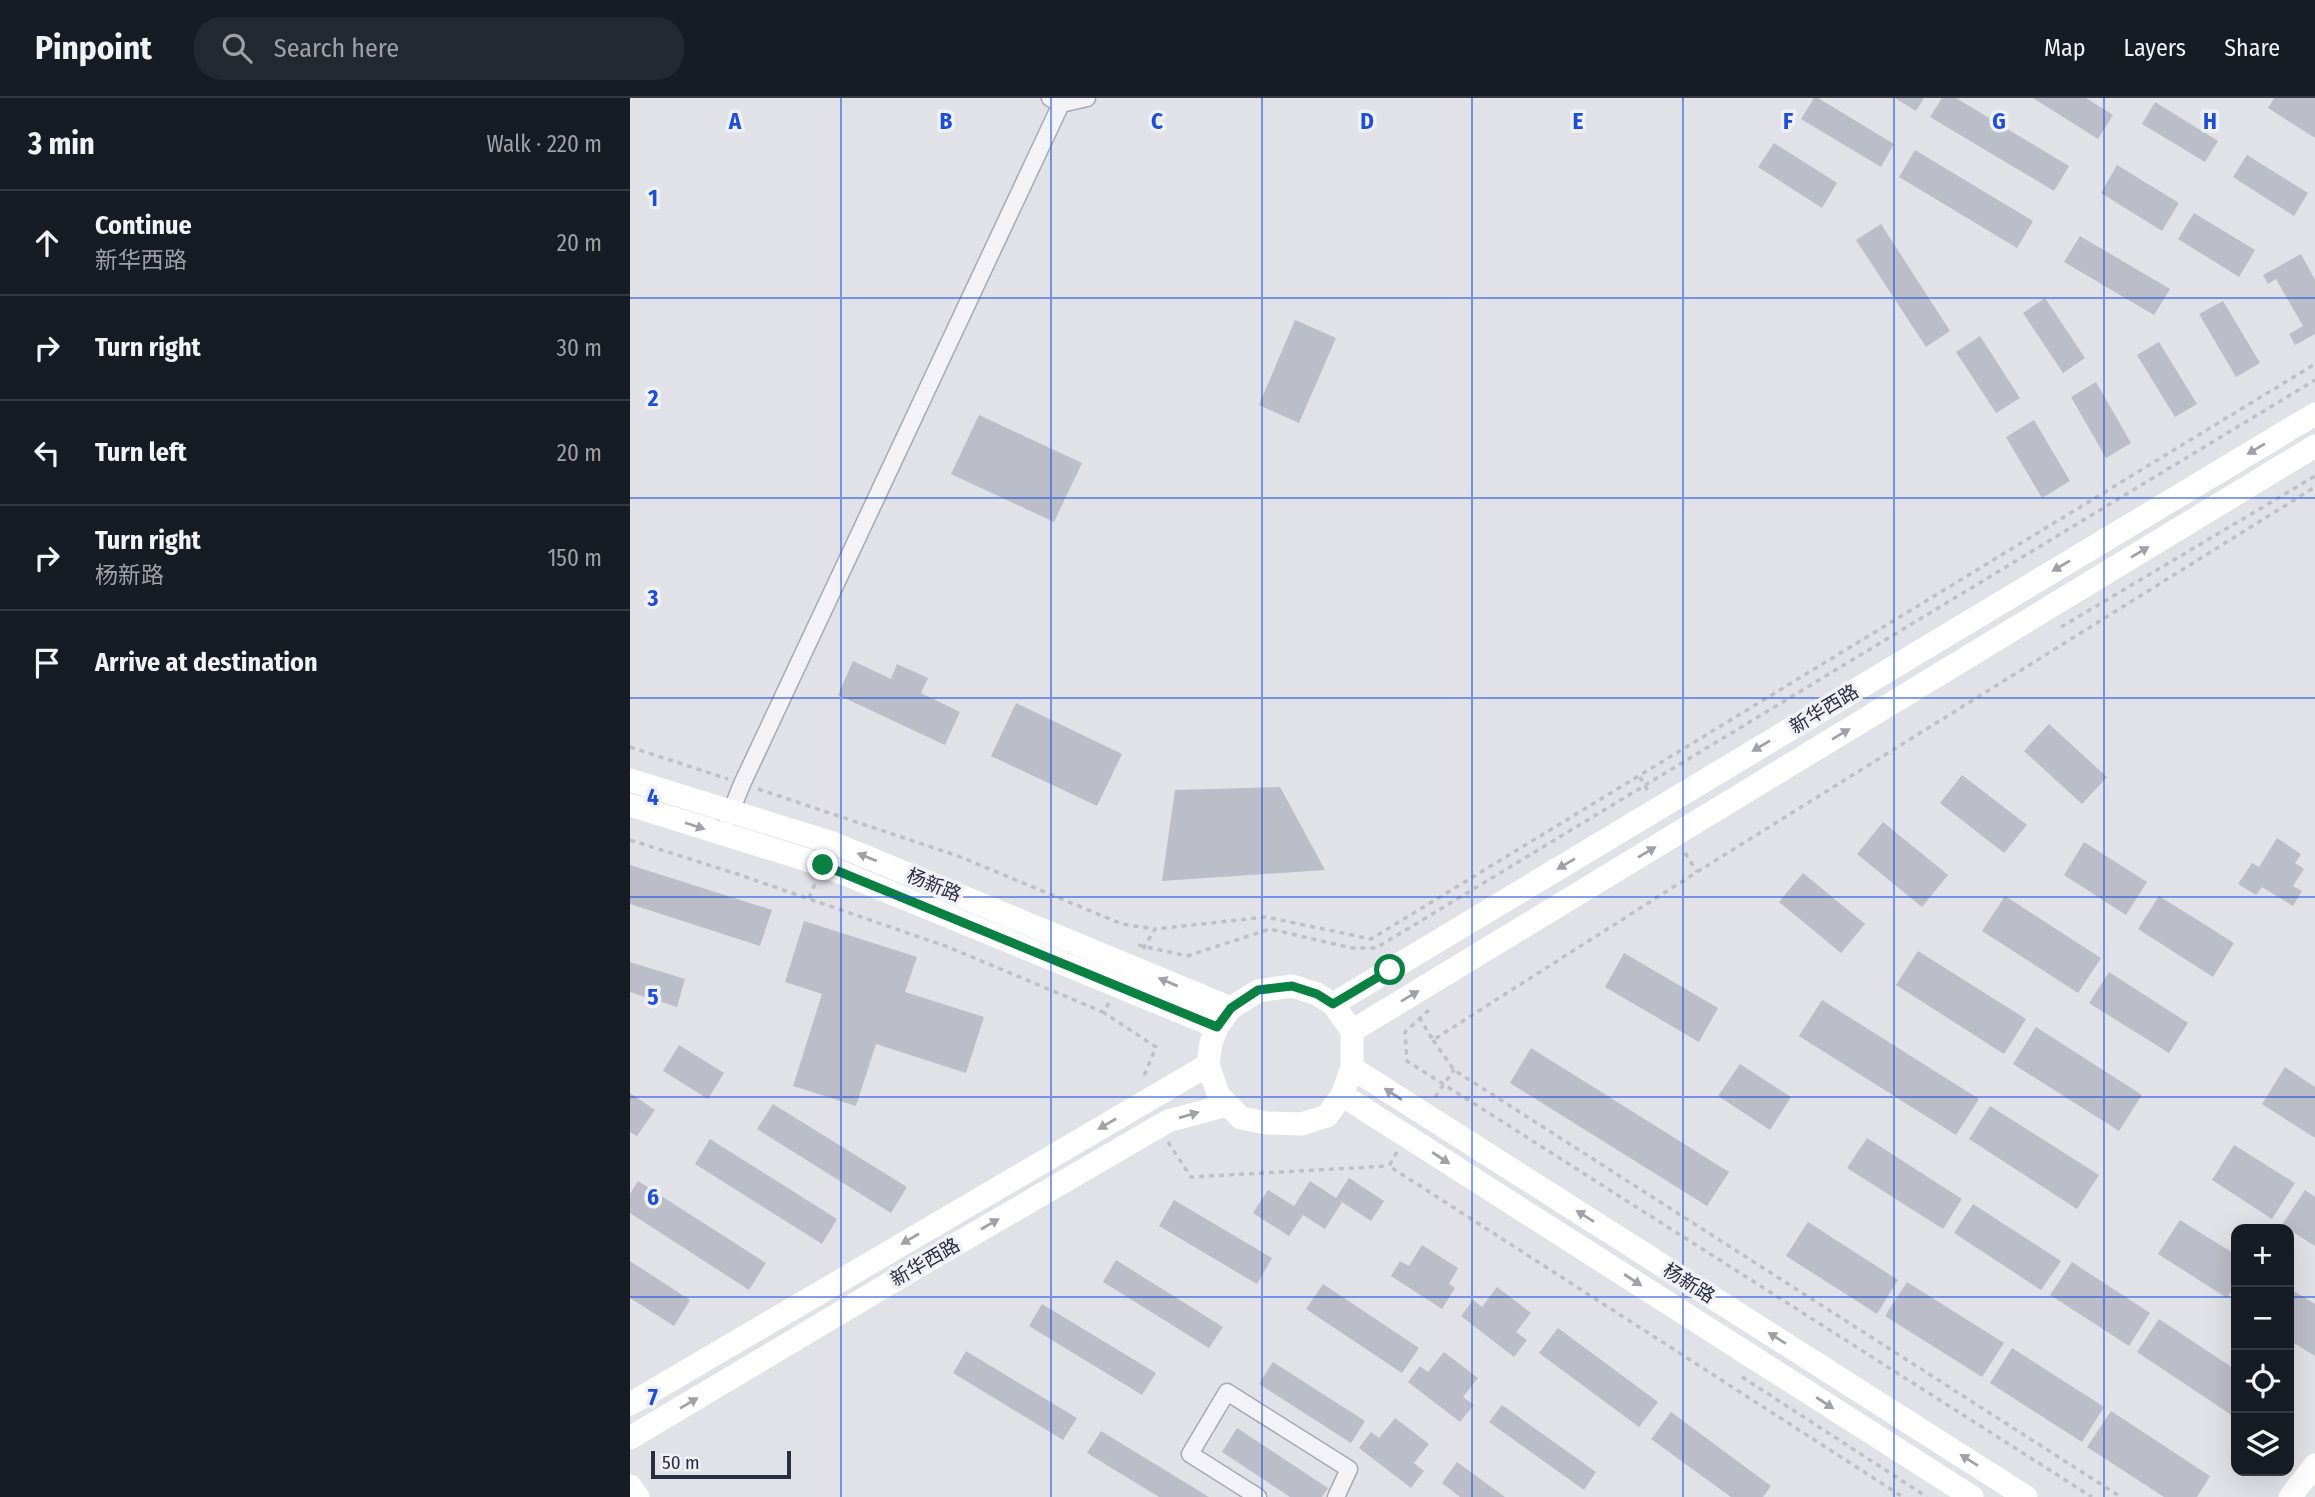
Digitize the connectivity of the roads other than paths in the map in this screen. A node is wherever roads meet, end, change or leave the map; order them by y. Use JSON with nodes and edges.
{"nodes":[{"id":1,"x":1087,"y":98,"type":"edge"},
{"id":2,"x":1055,"y":101,"type":"edge"},
{"id":3,"x":2315,"y":414,"type":"edge"},
{"id":4,"x":2315,"y":446,"type":"edge"},
{"id":5,"x":630,"y":780,"type":"edge"},
{"id":6,"x":630,"y":805,"type":"edge"},
{"id":7,"x":730,"y":810,"type":"junction"},
{"id":8,"x":724,"y":835,"type":"junction"},
{"id":9,"x":1333,"y":1004,"type":"junction"},
{"id":10,"x":1231,"y":1008,"type":"junction"},
{"id":11,"x":1217,"y":1027,"type":"junction"},
{"id":12,"x":1352,"y":1031,"type":"junction"},
{"id":13,"x":1208,"y":1065,"type":"junction"},
{"id":14,"x":1352,"y":1068,"type":"junction"},
{"id":15,"x":1342,"y":1095,"type":"junction"},
{"id":16,"x":1227,"y":1105,"type":"junction"},
{"id":17,"x":630,"y":1404,"type":"edge"},
{"id":18,"x":630,"y":1438,"type":"edge"},
{"id":19,"x":2315,"y":1465,"type":"edge"},
{"id":20,"x":630,"y":1486,"type":"edge"},
{"id":21,"x":638,"y":1497,"type":"edge"},
{"id":22,"x":1258,"y":1497,"type":"edge"},
{"id":23,"x":1336,"y":1497,"type":"edge"},
{"id":24,"x":1972,"y":1497,"type":"edge"},
{"id":25,"x":2026,"y":1497,"type":"edge"},
{"id":26,"x":2290,"y":1497,"type":"edge"}],
"edges":[{"from":1,"to":2,"type":"street"},
{"from":2,"to":7,"type":"street"},
{"from":3,"to":9,"type":"main road","name":"新华西路","one_way":true},
{"from":12,"to":4,"type":"main road","name":"新华西路","one_way":true},
{"from":5,"to":7,"type":"main road","name":"杨新路"},
{"from":6,"to":8,"type":"main road","name":"杨新路","one_way":true},
{"from":7,"to":8,"type":"street"},
{"from":10,"to":7,"type":"main road","name":"杨新路","one_way":true},
{"from":8,"to":11,"type":"main road","name":"杨新路"},
{"from":9,"to":10,"type":"main road"},
{"from":9,"to":12,"type":"main road"},
{"from":10,"to":11,"type":"main road"},
{"from":11,"to":13,"type":"main road"},
{"from":12,"to":14,"type":"main road"},
{"from":13,"to":16,"type":"main road"},
{"from":13,"to":17,"type":"main road","name":"新华西路","one_way":true},
{"from":14,"to":15,"type":"main road"},
{"from":25,"to":14,"type":"main road","name":"杨新路","one_way":true},
{"from":15,"to":16,"type":"main road"},
{"from":15,"to":24,"type":"main road","name":"杨新路","one_way":true},
{"from":18,"to":16,"type":"main road","name":"新华西路","one_way":true},
{"from":19,"to":26,"type":"main road"},
{"from":20,"to":21,"type":"main road"},
{"from":22,"to":23,"type":"street"}]}
